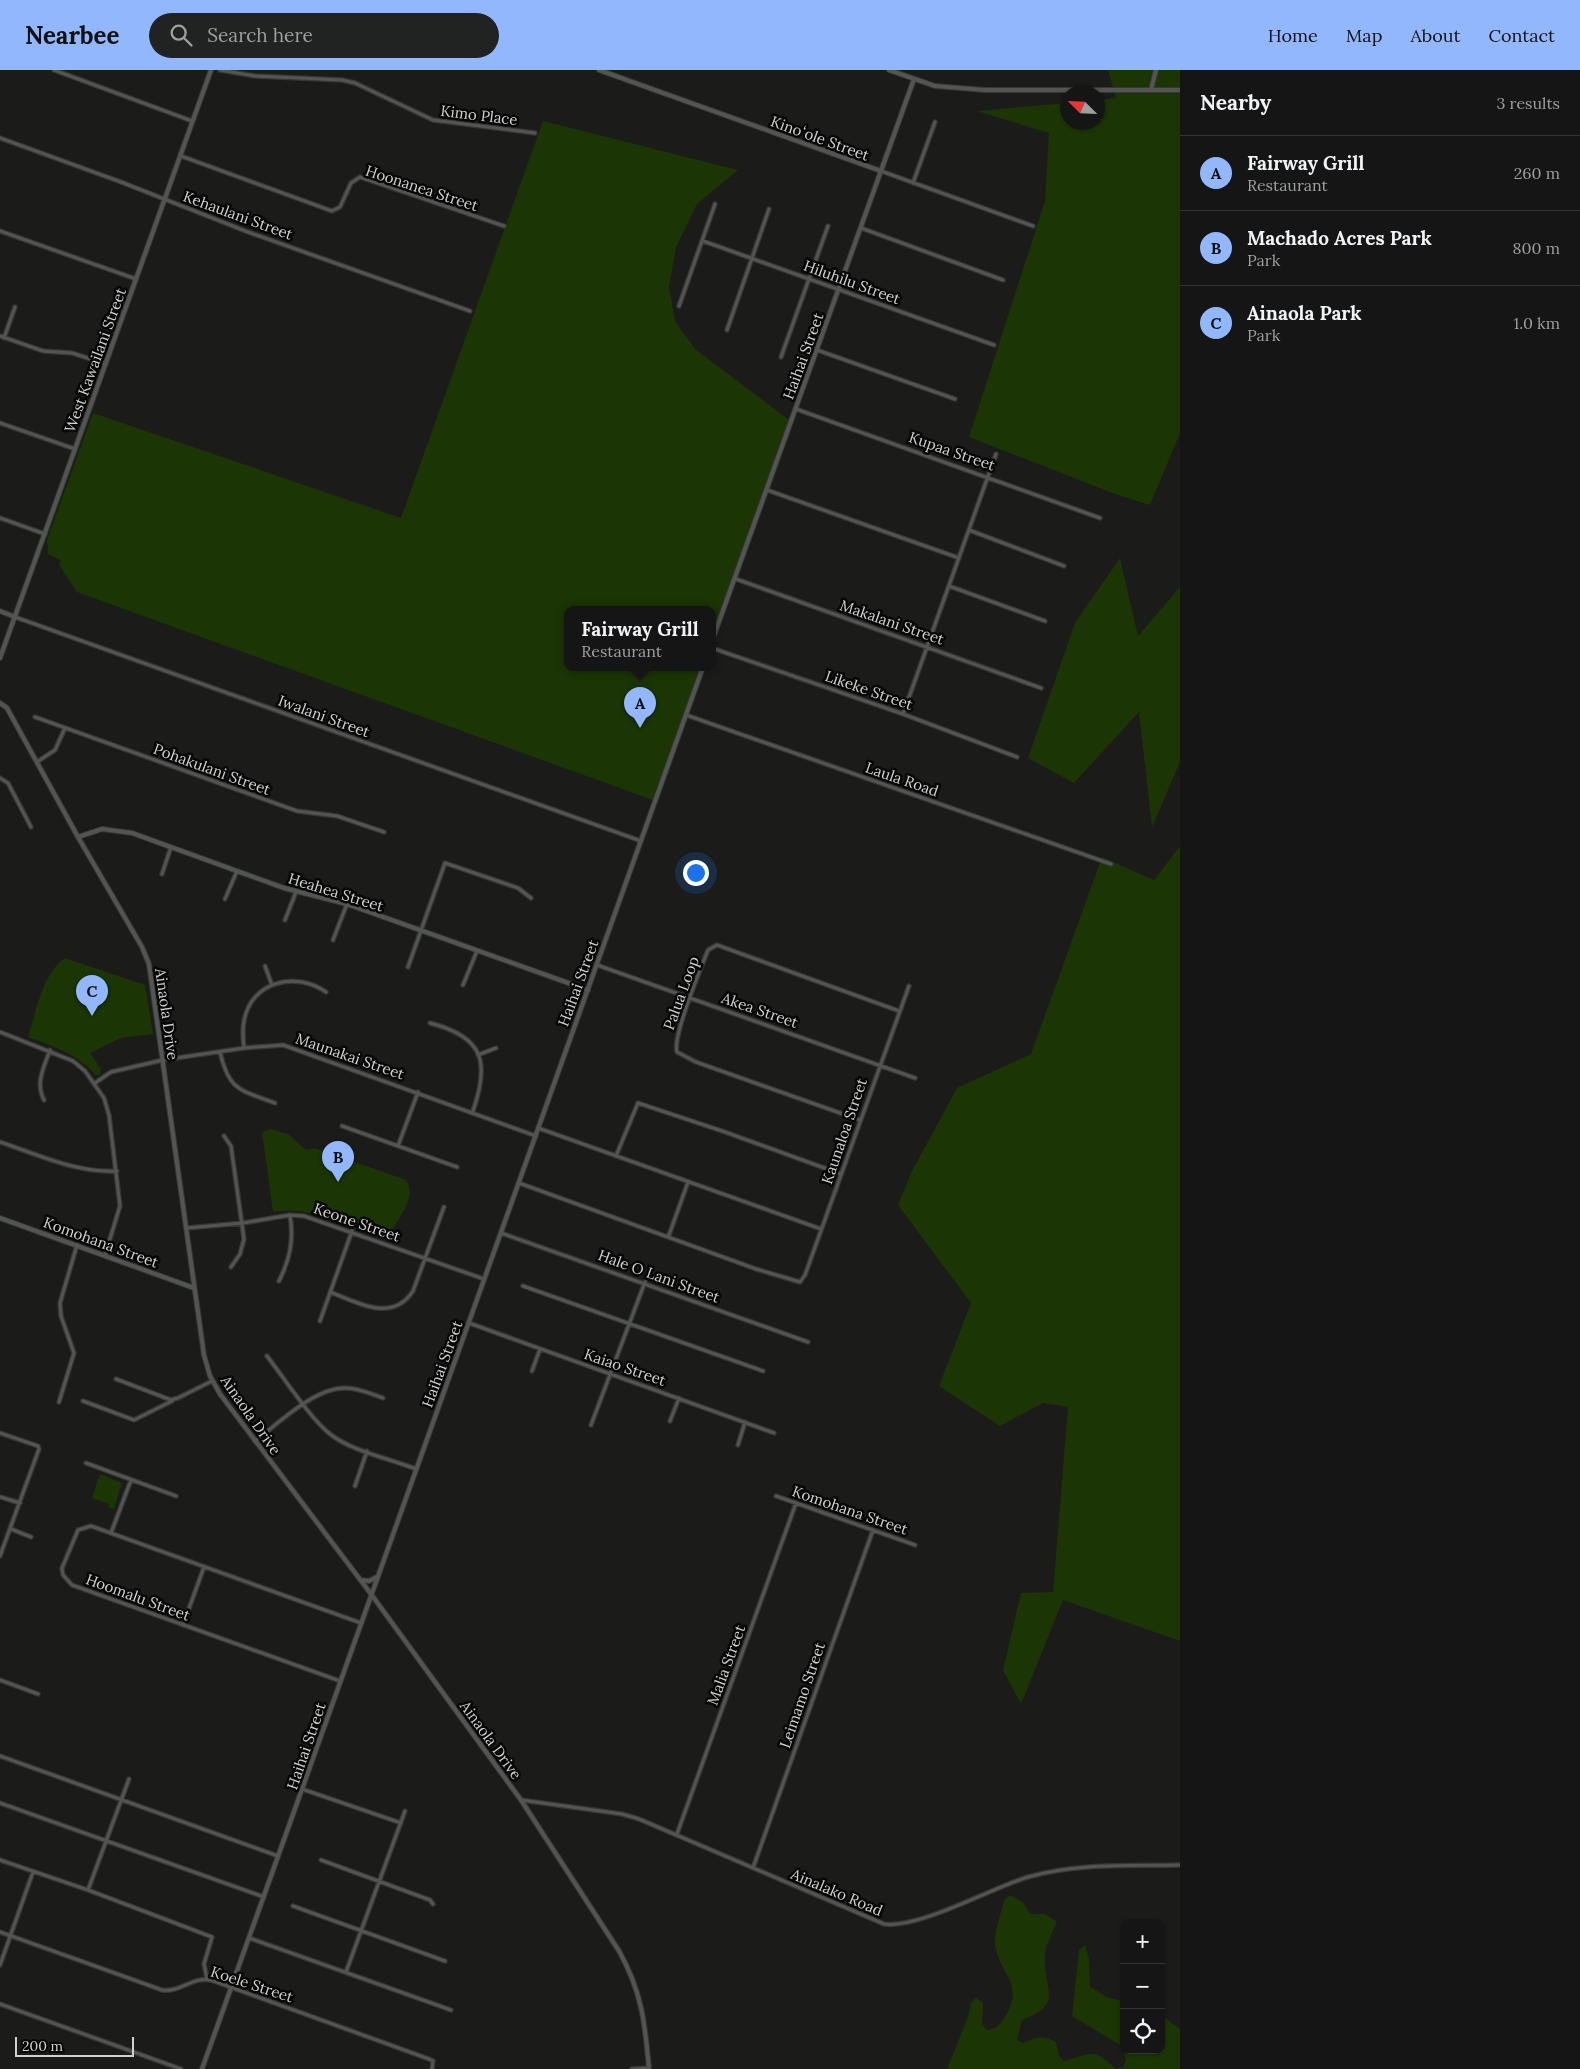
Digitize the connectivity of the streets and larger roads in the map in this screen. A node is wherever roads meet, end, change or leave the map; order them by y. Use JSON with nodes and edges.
{"nodes":[{"id":1,"x":54,"y":70,"type":"edge"},
{"id":2,"x":211,"y":70,"type":"edge"},
{"id":3,"x":220,"y":70,"type":"edge"},
{"id":4,"x":599,"y":70,"type":"edge"},
{"id":5,"x":889,"y":70,"type":"edge"},
{"id":6,"x":1156,"y":70,"type":"edge"},
{"id":7,"x":914,"y":79,"type":"junction"},
{"id":8,"x":1151,"y":90,"type":"junction"},
{"id":9,"x":1180,"y":90,"type":"edge"},
{"id":10,"x":192,"y":121,"type":"junction"},
{"id":11,"x":935,"y":122,"type":"dead end"},
{"id":12,"x":535,"y":133,"type":"dead end"},
{"id":13,"x":0,"y":138,"type":"edge"},
{"id":14,"x":181,"y":156,"type":"junction"},
{"id":15,"x":881,"y":171,"type":"junction"},
{"id":16,"x":914,"y":182,"type":"junction"},
{"id":17,"x":165,"y":200,"type":"junction"},
{"id":18,"x":716,"y":204,"type":"dead end"},
{"id":19,"x":769,"y":209,"type":"dead end"},
{"id":20,"x":504,"y":226,"type":"dead end"},
{"id":21,"x":828,"y":226,"type":"dead end"},
{"id":22,"x":1034,"y":226,"type":"dead end"},
{"id":23,"x":861,"y":228,"type":"junction"},
{"id":24,"x":0,"y":231,"type":"edge"},
{"id":25,"x":703,"y":241,"type":"junction"},
{"id":26,"x":751,"y":258,"type":"junction"},
{"id":27,"x":136,"y":279,"type":"junction"},
{"id":28,"x":809,"y":279,"type":"junction"},
{"id":29,"x":1003,"y":280,"type":"dead end"},
{"id":30,"x":839,"y":290,"type":"junction"},
{"id":31,"x":679,"y":306,"type":"dead end"},
{"id":32,"x":15,"y":308,"type":"dead end"},
{"id":33,"x":470,"y":311,"type":"dead end"},
{"id":34,"x":726,"y":330,"type":"dead end"},
{"id":35,"x":2,"y":337,"type":"edge"},
{"id":36,"x":994,"y":345,"type":"dead end"},
{"id":37,"x":817,"y":350,"type":"junction"},
{"id":38,"x":781,"y":357,"type":"dead end"},
{"id":39,"x":106,"y":364,"type":"junction"},
{"id":40,"x":955,"y":399,"type":"dead end"},
{"id":41,"x":796,"y":408,"type":"junction"},
{"id":42,"x":0,"y":423,"type":"edge"},
{"id":43,"x":75,"y":450,"type":"junction"},
{"id":44,"x":996,"y":454,"type":"dead end"},
{"id":45,"x":989,"y":476,"type":"junction"},
{"id":46,"x":767,"y":490,"type":"junction"},
{"id":47,"x":0,"y":518,"type":"edge"},
{"id":48,"x":1100,"y":518,"type":"dead end"},
{"id":49,"x":969,"y":530,"type":"junction"},
{"id":50,"x":44,"y":534,"type":"junction"},
{"id":51,"x":959,"y":558,"type":"junction"},
{"id":52,"x":1064,"y":566,"type":"dead end"},
{"id":53,"x":736,"y":579,"type":"junction"},
{"id":54,"x":949,"y":586,"type":"junction"},
{"id":55,"x":0,"y":611,"type":"edge"},
{"id":56,"x":15,"y":616,"type":"junction"},
{"id":57,"x":1045,"y":621,"type":"dead end"},
{"id":58,"x":716,"y":631,"type":"edge"},
{"id":59,"x":927,"y":646,"type":"junction"},
{"id":60,"x":716,"y":649,"type":"edge"},
{"id":61,"x":0,"y":658,"type":"edge"},
{"id":62,"x":702,"y":671,"type":"edge"},
{"id":63,"x":1041,"y":688,"type":"dead end"},
{"id":64,"x":0,"y":703,"type":"edge"},
{"id":65,"x":903,"y":714,"type":"junction"},
{"id":66,"x":686,"y":715,"type":"junction"},
{"id":67,"x":35,"y":717,"type":"dead end"},
{"id":68,"x":65,"y":728,"type":"junction"},
{"id":69,"x":1017,"y":757,"type":"dead end"},
{"id":70,"x":37,"y":762,"type":"junction"},
{"id":71,"x":0,"y":778,"type":"edge"},
{"id":72,"x":31,"y":827,"type":"dead end"},
{"id":73,"x":384,"y":832,"type":"dead end"},
{"id":74,"x":78,"y":836,"type":"junction"},
{"id":75,"x":641,"y":841,"type":"junction"},
{"id":76,"x":172,"y":846,"type":"junction"},
{"id":77,"x":1111,"y":864,"type":"dead end"},
{"id":78,"x":237,"y":871,"type":"junction"},
{"id":79,"x":162,"y":874,"type":"dead end"},
{"id":80,"x":296,"y":892,"type":"junction"},
{"id":81,"x":531,"y":898,"type":"dead end"},
{"id":82,"x":225,"y":899,"type":"dead end"},
{"id":83,"x":347,"y":904,"type":"junction"},
{"id":84,"x":286,"y":920,"type":"dead end"},
{"id":85,"x":421,"y":930,"type":"junction"},
{"id":86,"x":333,"y":940,"type":"dead end"},
{"id":87,"x":477,"y":950,"type":"junction"},
{"id":88,"x":597,"y":965,"type":"junction"},
{"id":89,"x":266,"y":966,"type":"dead end"},
{"id":90,"x":408,"y":967,"type":"dead end"},
{"id":91,"x":272,"y":985,"type":"junction"},
{"id":92,"x":464,"y":985,"type":"dead end"},
{"id":93,"x":910,"y":986,"type":"dead end"},
{"id":94,"x":588,"y":990,"type":"junction"},
{"id":95,"x":326,"y":992,"type":"dead end"},
{"id":96,"x":690,"y":998,"type":"junction"},
{"id":97,"x":899,"y":1011,"type":"junction"},
{"id":98,"x":430,"y":1023,"type":"dead end"},
{"id":99,"x":0,"y":1032,"type":"edge"},
{"id":100,"x":244,"y":1048,"type":"junction"},
{"id":101,"x":496,"y":1048,"type":"dead end"},
{"id":102,"x":50,"y":1050,"type":"junction"},
{"id":103,"x":220,"y":1052,"type":"junction"},
{"id":104,"x":478,"y":1055,"type":"junction"},
{"id":105,"x":163,"y":1060,"type":"junction"},
{"id":106,"x":879,"y":1065,"type":"junction"},
{"id":107,"x":915,"y":1078,"type":"dead end"},
{"id":108,"x":95,"y":1083,"type":"junction"},
{"id":109,"x":418,"y":1092,"type":"junction"},
{"id":110,"x":44,"y":1100,"type":"dead end"},
{"id":111,"x":275,"y":1102,"type":"dead end"},
{"id":112,"x":473,"y":1112,"type":"junction"},
{"id":113,"x":860,"y":1120,"type":"junction"},
{"id":114,"x":342,"y":1126,"type":"dead end"},
{"id":115,"x":538,"y":1128,"type":"junction"},
{"id":116,"x":224,"y":1136,"type":"dead end"},
{"id":117,"x":536,"y":1136,"type":"junction"},
{"id":118,"x":0,"y":1142,"type":"edge"},
{"id":119,"x":398,"y":1146,"type":"junction"},
{"id":120,"x":616,"y":1156,"type":"junction"},
{"id":121,"x":457,"y":1167,"type":"dead end"},
{"id":122,"x":117,"y":1171,"type":"junction"},
{"id":123,"x":841,"y":1174,"type":"junction"},
{"id":124,"x":688,"y":1182,"type":"junction"},
{"id":125,"x":519,"y":1183,"type":"junction"},
{"id":126,"x":444,"y":1207,"type":"dead end"},
{"id":127,"x":290,"y":1215,"type":"junction"},
{"id":128,"x":0,"y":1218,"type":"edge"},
{"id":129,"x":243,"y":1223,"type":"junction"},
{"id":130,"x":188,"y":1228,"type":"junction"},
{"id":131,"x":821,"y":1229,"type":"junction"},
{"id":132,"x":352,"y":1231,"type":"junction"},
{"id":133,"x":501,"y":1233,"type":"junction"},
{"id":134,"x":669,"y":1235,"type":"junction"},
{"id":135,"x":77,"y":1245,"type":"junction"},
{"id":136,"x":105,"y":1255,"type":"junction"},
{"id":137,"x":426,"y":1258,"type":"junction"},
{"id":138,"x":231,"y":1267,"type":"dead end"},
{"id":139,"x":484,"y":1279,"type":"junction"},
{"id":140,"x":279,"y":1281,"type":"dead end"},
{"id":141,"x":645,"y":1282,"type":"junction"},
{"id":142,"x":523,"y":1286,"type":"dead end"},
{"id":143,"x":194,"y":1288,"type":"junction"},
{"id":144,"x":330,"y":1292,"type":"junction"},
{"id":145,"x":320,"y":1321,"type":"dead end"},
{"id":146,"x":628,"y":1322,"type":"junction"},
{"id":147,"x":469,"y":1323,"type":"junction"},
{"id":148,"x":808,"y":1342,"type":"dead end"},
{"id":149,"x":540,"y":1349,"type":"junction"},
{"id":150,"x":268,"y":1356,"type":"dead end"},
{"id":151,"x":532,"y":1371,"type":"dead end"},
{"id":152,"x":763,"y":1371,"type":"dead end"},
{"id":153,"x":610,"y":1374,"type":"junction"},
{"id":154,"x":116,"y":1379,"type":"dead end"},
{"id":155,"x":212,"y":1381,"type":"junction"},
{"id":156,"x":383,"y":1398,"type":"dead end"},
{"id":157,"x":679,"y":1398,"type":"junction"},
{"id":158,"x":175,"y":1399,"type":"junction"},
{"id":159,"x":83,"y":1401,"type":"dead end"},
{"id":160,"x":59,"y":1402,"type":"dead end"},
{"id":161,"x":304,"y":1404,"type":"junction"},
{"id":162,"x":670,"y":1421,"type":"dead end"},
{"id":163,"x":745,"y":1422,"type":"junction"},
{"id":164,"x":591,"y":1425,"type":"dead end"},
{"id":165,"x":0,"y":1433,"type":"edge"},
{"id":166,"x":774,"y":1433,"type":"dead end"},
{"id":167,"x":255,"y":1441,"type":"junction"},
{"id":168,"x":738,"y":1445,"type":"dead end"},
{"id":169,"x":367,"y":1451,"type":"junction"},
{"id":170,"x":86,"y":1463,"type":"dead end"},
{"id":171,"x":416,"y":1469,"type":"junction"},
{"id":172,"x":131,"y":1480,"type":"junction"},
{"id":173,"x":355,"y":1486,"type":"dead end"},
{"id":174,"x":0,"y":1496,"type":"edge"},
{"id":175,"x":176,"y":1496,"type":"dead end"},
{"id":176,"x":776,"y":1496,"type":"dead end"},
{"id":177,"x":796,"y":1503,"type":"junction"},
{"id":178,"x":20,"y":1504,"type":"junction"},
{"id":179,"x":10,"y":1529,"type":"junction"},
{"id":180,"x":873,"y":1530,"type":"junction"},
{"id":181,"x":111,"y":1533,"type":"junction"},
{"id":182,"x":31,"y":1537,"type":"dead end"},
{"id":183,"x":916,"y":1545,"type":"dead end"},
{"id":184,"x":0,"y":1556,"type":"edge"},
{"id":185,"x":204,"y":1566,"type":"junction"},
{"id":186,"x":377,"y":1577,"type":"junction"},
{"id":187,"x":360,"y":1579,"type":"junction"},
{"id":188,"x":371,"y":1594,"type":"junction"},
{"id":189,"x":361,"y":1623,"type":"junction"},
{"id":190,"x":183,"y":1625,"type":"junction"},
{"id":191,"x":0,"y":1680,"type":"edge"},
{"id":192,"x":340,"y":1681,"type":"junction"},
{"id":193,"x":38,"y":1694,"type":"dead end"},
{"id":194,"x":0,"y":1756,"type":"edge"},
{"id":195,"x":129,"y":1779,"type":"dead end"},
{"id":196,"x":302,"y":1789,"type":"junction"},
{"id":197,"x":121,"y":1799,"type":"junction"},
{"id":198,"x":521,"y":1800,"type":"junction"},
{"id":199,"x":0,"y":1803,"type":"edge"},
{"id":200,"x":405,"y":1812,"type":"dead end"},
{"id":201,"x":400,"y":1823,"type":"junction"},
{"id":202,"x":677,"y":1834,"type":"junction"},
{"id":203,"x":107,"y":1840,"type":"junction"},
{"id":204,"x":279,"y":1856,"type":"junction"},
{"id":205,"x":0,"y":1860,"type":"edge"},
{"id":206,"x":321,"y":1860,"type":"dead end"},
{"id":207,"x":1180,"y":1865,"type":"edge"},
{"id":208,"x":753,"y":1868,"type":"junction"},
{"id":209,"x":33,"y":1872,"type":"junction"},
{"id":210,"x":379,"y":1882,"type":"junction"},
{"id":211,"x":88,"y":1890,"type":"junction"},
{"id":212,"x":264,"y":1897,"type":"junction"},
{"id":213,"x":433,"y":1904,"type":"dead end"},
{"id":214,"x":293,"y":1906,"type":"dead end"},
{"id":215,"x":361,"y":1930,"type":"junction"},
{"id":216,"x":0,"y":1932,"type":"edge"},
{"id":217,"x":10,"y":1935,"type":"junction"},
{"id":218,"x":249,"y":1938,"type":"junction"},
{"id":219,"x":445,"y":1961,"type":"dead end"},
{"id":220,"x":0,"y":1965,"type":"edge"},
{"id":221,"x":346,"y":1972,"type":"junction"},
{"id":222,"x":207,"y":1979,"type":"junction"},
{"id":223,"x":232,"y":1988,"type":"junction"},
{"id":224,"x":0,"y":2004,"type":"edge"},
{"id":225,"x":451,"y":2010,"type":"dead end"},
{"id":226,"x":649,"y":2068,"type":"edge"},
{"id":227,"x":181,"y":2069,"type":"edge"},
{"id":228,"x":202,"y":2069,"type":"edge"},
{"id":229,"x":432,"y":2069,"type":"edge"},
{"id":230,"x":632,"y":2069,"type":"edge"}],
"edges":[{"from":1,"to":10,"type":"street"},
{"from":2,"to":10,"type":"street","name":"West Kawailani Street"},
{"from":3,"to":12,"type":"street","name":"Kimo Place"},
{"from":4,"to":15,"type":"street","name":"Kinoʻole Street"},
{"from":5,"to":7,"type":"street"},
{"from":6,"to":8,"type":"street"},
{"from":7,"to":8,"type":"street"},
{"from":7,"to":15,"type":"street","name":"Haihai Street"},
{"from":8,"to":9,"type":"street"},
{"from":10,"to":14,"type":"street","name":"West Kawailani Street"},
{"from":11,"to":16,"type":"street"},
{"from":13,"to":17,"type":"street","name":"Kehaulani Street"},
{"from":14,"to":17,"type":"street","name":"West Kawailani Street"},
{"from":14,"to":20,"type":"street","name":"Hoonanea Street"},
{"from":15,"to":16,"type":"street","name":"Kinoʻole Street"},
{"from":15,"to":23,"type":"street","name":"Haihai Street"},
{"from":16,"to":22,"type":"street","name":"Kinoʻole Street"},
{"from":17,"to":27,"type":"street","name":"West Kawailani Street"},
{"from":17,"to":33,"type":"street","name":"Kehaulani Street"},
{"from":18,"to":25,"type":"street"},
{"from":19,"to":26,"type":"street"},
{"from":21,"to":28,"type":"street"},
{"from":23,"to":29,"type":"street"},
{"from":23,"to":30,"type":"street","name":"Haihai Street"},
{"from":24,"to":27,"type":"street"},
{"from":25,"to":26,"type":"street","name":"Hiluhilu Street"},
{"from":25,"to":31,"type":"street"},
{"from":26,"to":28,"type":"street","name":"Hiluhilu Street"},
{"from":26,"to":34,"type":"street"},
{"from":27,"to":39,"type":"street","name":"West Kawailani Street"},
{"from":28,"to":30,"type":"street","name":"Hiluhilu Street"},
{"from":28,"to":38,"type":"street"},
{"from":30,"to":36,"type":"street","name":"Hiluhilu Street"},
{"from":30,"to":37,"type":"street","name":"Haihai Street"},
{"from":32,"to":35,"type":"street"},
{"from":35,"to":39,"type":"street"},
{"from":37,"to":40,"type":"street"},
{"from":37,"to":41,"type":"street","name":"Haihai Street"},
{"from":39,"to":43,"type":"street","name":"West Kawailani Street"},
{"from":41,"to":45,"type":"street","name":"Kupaa Street"},
{"from":41,"to":46,"type":"street","name":"Haihai Street"},
{"from":42,"to":43,"type":"street"},
{"from":43,"to":50,"type":"street","name":"West Kawailani Street"},
{"from":44,"to":45,"type":"street"},
{"from":45,"to":48,"type":"street","name":"Kupaa Street"},
{"from":45,"to":49,"type":"street"},
{"from":46,"to":51,"type":"street"},
{"from":46,"to":53,"type":"street","name":"Haihai Street"},
{"from":47,"to":50,"type":"street"},
{"from":49,"to":51,"type":"street"},
{"from":49,"to":52,"type":"street"},
{"from":50,"to":56,"type":"street","name":"West Kawailani Street"},
{"from":51,"to":54,"type":"street"},
{"from":53,"to":58,"type":"street","name":"Haihai Street"},
{"from":53,"to":59,"type":"street","name":"Makalani Street"},
{"from":54,"to":57,"type":"street"},
{"from":54,"to":59,"type":"street"},
{"from":55,"to":56,"type":"street","name":"Iwalani Street"},
{"from":56,"to":61,"type":"street","name":"West Kawailani Street"},
{"from":56,"to":75,"type":"street","name":"Iwalani Street"},
{"from":59,"to":63,"type":"street","name":"Makalani Street"},
{"from":59,"to":65,"type":"street"},
{"from":60,"to":65,"type":"street","name":"Likeke Street"},
{"from":62,"to":66,"type":"street","name":"Haihai Street"},
{"from":64,"to":70,"type":"street","name":"Ainaola Drive"},
{"from":65,"to":69,"type":"street","name":"Likeke Street"},
{"from":66,"to":75,"type":"street","name":"Haihai Street"},
{"from":66,"to":77,"type":"street","name":"Laula Road"},
{"from":67,"to":68,"type":"street","name":"Pohakulani Street"},
{"from":68,"to":70,"type":"street"},
{"from":68,"to":73,"type":"street","name":"Pohakulani Street"},
{"from":70,"to":74,"type":"street","name":"Ainaola Drive"},
{"from":71,"to":72,"type":"street"},
{"from":74,"to":76,"type":"street","name":"Heahea Street"},
{"from":74,"to":105,"type":"street","name":"Ainaola Drive"},
{"from":75,"to":88,"type":"street","name":"Haihai Street"},
{"from":76,"to":78,"type":"street","name":"Heahea Street"},
{"from":76,"to":79,"type":"street"},
{"from":78,"to":80,"type":"street","name":"Heahea Street"},
{"from":78,"to":82,"type":"street"},
{"from":80,"to":83,"type":"street","name":"Heahea Street"},
{"from":80,"to":84,"type":"street"},
{"from":81,"to":85,"type":"street"},
{"from":83,"to":85,"type":"street","name":"Heahea Street"},
{"from":83,"to":86,"type":"street"},
{"from":85,"to":87,"type":"street","name":"Heahea Street"},
{"from":85,"to":90,"type":"street"},
{"from":87,"to":92,"type":"street"},
{"from":87,"to":94,"type":"street","name":"Heahea Street"},
{"from":88,"to":94,"type":"street","name":"Haihai Street"},
{"from":88,"to":96,"type":"street","name":"Akea Street"},
{"from":89,"to":91,"type":"street"},
{"from":91,"to":95,"type":"street"},
{"from":91,"to":100,"type":"street"},
{"from":93,"to":97,"type":"street","name":"Kaunaloa Street"},
{"from":94,"to":115,"type":"street","name":"Haihai Street"},
{"from":96,"to":97,"type":"street","name":"Palua Loop"},
{"from":96,"to":106,"type":"street","name":"Akea Street"},
{"from":96,"to":113,"type":"street","name":"Palua Loop"},
{"from":97,"to":106,"type":"street","name":"Kaunaloa Street"},
{"from":98,"to":104,"type":"street"},
{"from":99,"to":102,"type":"street"},
{"from":100,"to":103,"type":"street","name":"Maunakai Street"},
{"from":100,"to":109,"type":"street","name":"Maunakai Street"},
{"from":101,"to":104,"type":"street"},
{"from":102,"to":108,"type":"street"},
{"from":102,"to":110,"type":"street"},
{"from":103,"to":105,"type":"street","name":"Maunakai Street"},
{"from":103,"to":111,"type":"street"},
{"from":104,"to":112,"type":"street"},
{"from":105,"to":108,"type":"street","name":"Maunakai Street"},
{"from":105,"to":130,"type":"street","name":"Ainaola Drive"},
{"from":106,"to":107,"type":"street","name":"Akea Street"},
{"from":106,"to":113,"type":"street","name":"Kaunaloa Street"},
{"from":108,"to":122,"type":"street"},
{"from":109,"to":112,"type":"street","name":"Maunakai Street"},
{"from":109,"to":119,"type":"street"},
{"from":112,"to":117,"type":"street","name":"Maunakai Street"},
{"from":113,"to":123,"type":"street","name":"Kaunaloa Street"},
{"from":114,"to":119,"type":"street"},
{"from":115,"to":117,"type":"street","name":"Haihai Street"},
{"from":115,"to":120,"type":"street"},
{"from":116,"to":129,"type":"street"},
{"from":117,"to":125,"type":"street","name":"Haihai Street"},
{"from":118,"to":122,"type":"street"},
{"from":119,"to":121,"type":"street"},
{"from":120,"to":123,"type":"street"},
{"from":120,"to":124,"type":"street"},
{"from":122,"to":136,"type":"street"},
{"from":123,"to":131,"type":"street","name":"Kaunaloa Street"},
{"from":124,"to":131,"type":"street"},
{"from":124,"to":134,"type":"street"},
{"from":125,"to":133,"type":"street","name":"Haihai Street"},
{"from":125,"to":134,"type":"street"},
{"from":126,"to":137,"type":"street"},
{"from":127,"to":129,"type":"street","name":"Keone Street"},
{"from":127,"to":132,"type":"street","name":"Keone Street"},
{"from":127,"to":140,"type":"street"},
{"from":128,"to":135,"type":"street","name":"Komohana Street"},
{"from":129,"to":130,"type":"street","name":"Keone Street"},
{"from":129,"to":138,"type":"street"},
{"from":130,"to":143,"type":"street","name":"Ainaola Drive"},
{"from":131,"to":134,"type":"street","name":"Kaunaloa Street"},
{"from":132,"to":137,"type":"street","name":"Keone Street"},
{"from":132,"to":144,"type":"street"},
{"from":133,"to":139,"type":"street","name":"Haihai Street"},
{"from":133,"to":141,"type":"street","name":"Hale O Lani Street"},
{"from":135,"to":136,"type":"street","name":"Komohana Street"},
{"from":135,"to":160,"type":"street"},
{"from":136,"to":143,"type":"street","name":"Komohana Street"},
{"from":137,"to":139,"type":"street","name":"Keone Street"},
{"from":137,"to":144,"type":"street"},
{"from":139,"to":147,"type":"street","name":"Haihai Street"},
{"from":141,"to":146,"type":"street"},
{"from":141,"to":148,"type":"street","name":"Hale O Lani Street"},
{"from":142,"to":146,"type":"street"},
{"from":143,"to":155,"type":"street","name":"Ainaola Drive"},
{"from":144,"to":145,"type":"street"},
{"from":146,"to":152,"type":"street"},
{"from":146,"to":153,"type":"street"},
{"from":147,"to":149,"type":"street","name":"Kaiao Street"},
{"from":147,"to":171,"type":"street","name":"Haihai Street"},
{"from":149,"to":151,"type":"street"},
{"from":149,"to":153,"type":"street","name":"Kaiao Street"},
{"from":150,"to":161,"type":"street"},
{"from":153,"to":157,"type":"street","name":"Kaiao Street"},
{"from":153,"to":164,"type":"street"},
{"from":154,"to":158,"type":"street"},
{"from":155,"to":158,"type":"street"},
{"from":155,"to":167,"type":"street","name":"Ainaola Drive"},
{"from":156,"to":161,"type":"street"},
{"from":157,"to":162,"type":"street"},
{"from":157,"to":163,"type":"street","name":"Kaiao Street"},
{"from":158,"to":159,"type":"street"},
{"from":161,"to":167,"type":"street"},
{"from":161,"to":169,"type":"street"},
{"from":163,"to":166,"type":"street","name":"Kaiao Street"},
{"from":163,"to":168,"type":"street"},
{"from":165,"to":178,"type":"street"},
{"from":167,"to":187,"type":"street","name":"Ainaola Drive"},
{"from":169,"to":171,"type":"street"},
{"from":169,"to":173,"type":"street"},
{"from":170,"to":172,"type":"street"},
{"from":171,"to":186,"type":"street","name":"Haihai Street"},
{"from":172,"to":175,"type":"street"},
{"from":172,"to":181,"type":"street"},
{"from":174,"to":178,"type":"street"},
{"from":176,"to":177,"type":"street","name":"Komohana Street"},
{"from":177,"to":180,"type":"street","name":"Komohana Street"},
{"from":177,"to":202,"type":"street","name":"Malia Street"},
{"from":178,"to":179,"type":"street"},
{"from":179,"to":182,"type":"street"},
{"from":179,"to":184,"type":"street"},
{"from":180,"to":183,"type":"street","name":"Komohana Street"},
{"from":180,"to":208,"type":"street","name":"Leimamo Street"},
{"from":181,"to":185,"type":"street","name":"Hoomalu Street"},
{"from":181,"to":190,"type":"street","name":"Hoomalu Street"},
{"from":185,"to":189,"type":"street","name":"Hoomalu Street"},
{"from":185,"to":190,"type":"street"},
{"from":186,"to":187,"type":"street"},
{"from":186,"to":188,"type":"street","name":"Haihai Street"},
{"from":187,"to":188,"type":"street","name":"Ainaola Drive"},
{"from":188,"to":189,"type":"street","name":"Haihai Street"},
{"from":188,"to":198,"type":"street","name":"Ainaola Drive"},
{"from":189,"to":192,"type":"street","name":"Haihai Street"},
{"from":190,"to":192,"type":"street","name":"Hoomalu Street"},
{"from":191,"to":193,"type":"street"},
{"from":192,"to":196,"type":"street","name":"Haihai Street"},
{"from":194,"to":197,"type":"street"},
{"from":195,"to":197,"type":"street"},
{"from":196,"to":201,"type":"street"},
{"from":196,"to":204,"type":"street","name":"Haihai Street"},
{"from":197,"to":203,"type":"street"},
{"from":197,"to":204,"type":"street"},
{"from":198,"to":202,"type":"street","name":"Ainalako Road"},
{"from":198,"to":226,"type":"street","name":"Ainaola Drive"},
{"from":199,"to":203,"type":"street"},
{"from":200,"to":201,"type":"street"},
{"from":201,"to":210,"type":"street"},
{"from":202,"to":208,"type":"street","name":"Ainalako Road"},
{"from":203,"to":211,"type":"street"},
{"from":203,"to":212,"type":"street"},
{"from":204,"to":212,"type":"street","name":"Haihai Street"},
{"from":205,"to":209,"type":"street"},
{"from":206,"to":210,"type":"street"},
{"from":207,"to":208,"type":"street","name":"Ainalako Road"},
{"from":209,"to":211,"type":"street"},
{"from":209,"to":217,"type":"street"},
{"from":210,"to":213,"type":"street"},
{"from":210,"to":215,"type":"street"},
{"from":211,"to":222,"type":"street"},
{"from":212,"to":218,"type":"street","name":"Haihai Street"},
{"from":214,"to":215,"type":"street"},
{"from":215,"to":219,"type":"street"},
{"from":215,"to":221,"type":"street"},
{"from":216,"to":217,"type":"street","name":"Koele Street"},
{"from":217,"to":220,"type":"street"},
{"from":217,"to":222,"type":"street","name":"Koele Street"},
{"from":218,"to":221,"type":"street"},
{"from":218,"to":223,"type":"street","name":"Haihai Street"},
{"from":221,"to":225,"type":"street"},
{"from":222,"to":223,"type":"street","name":"Koele Street"},
{"from":223,"to":228,"type":"street","name":"Haihai Street"},
{"from":223,"to":229,"type":"street","name":"Koele Street"},
{"from":224,"to":227,"type":"street"},
{"from":226,"to":230,"type":"street"}]}
